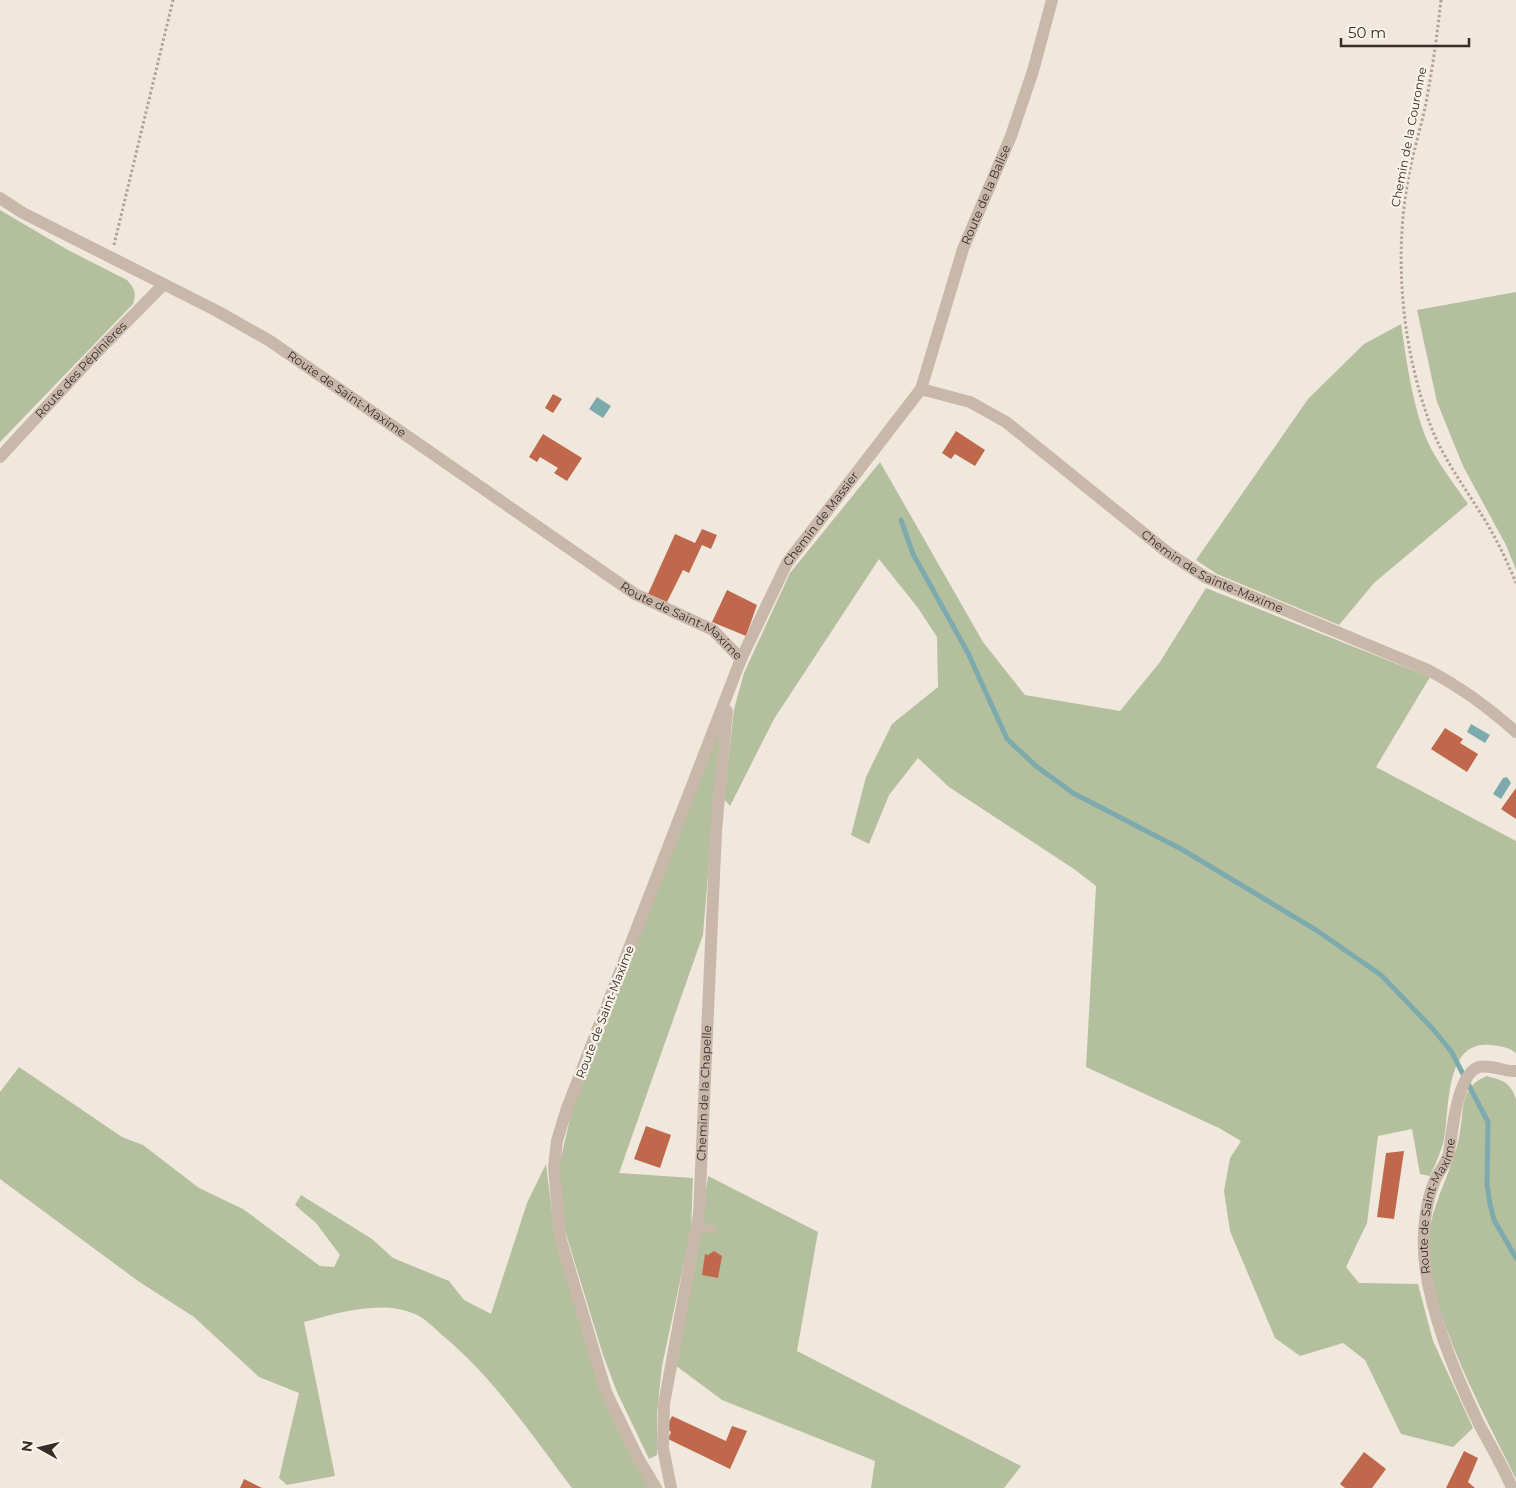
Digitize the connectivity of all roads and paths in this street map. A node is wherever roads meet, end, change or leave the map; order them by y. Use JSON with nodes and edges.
{"nodes":[{"id":1,"x":173,"y":0,"type":"edge"},
{"id":2,"x":1052,"y":0,"type":"edge"},
{"id":3,"x":1441,"y":0,"type":"edge"},
{"id":4,"x":0,"y":198,"type":"edge"},
{"id":5,"x":111,"y":258,"type":"junction"},
{"id":6,"x":163,"y":285,"type":"junction"},
{"id":7,"x":921,"y":389,"type":"junction"},
{"id":8,"x":0,"y":457,"type":"edge"},
{"id":9,"x":1516,"y":583,"type":"edge"},
{"id":10,"x":741,"y":659,"type":"junction"},
{"id":11,"x":728,"y":696,"type":"junction"},
{"id":12,"x":1516,"y":732,"type":"edge"},
{"id":13,"x":1515,"y":1073,"type":"edge"},
{"id":14,"x":697,"y":1228,"type":"junction"},
{"id":15,"x":712,"y":1229,"type":"dead end"},
{"id":16,"x":656,"y":1488,"type":"edge"},
{"id":17,"x":671,"y":1488,"type":"edge"},
{"id":18,"x":1512,"y":1488,"type":"edge"}],
"edges":[{"from":1,"to":5,"type":"path"},
{"from":2,"to":7,"type":"street","name":"Route de la Balise"},
{"from":3,"to":9,"type":"path","name":"Chemin de la Couronne"},
{"from":4,"to":5,"type":"street","name":"Route de Saint-Maxime"},
{"from":5,"to":6,"type":"street","name":"Route de Saint-Maxime"},
{"from":6,"to":8,"type":"street","name":"Route des Pépinières"},
{"from":6,"to":10,"type":"street","name":"Route de Saint-Maxime"},
{"from":7,"to":10,"type":"street","name":"Chemin de Massier"},
{"from":7,"to":12,"type":"street","name":"Chemin de Sainte-Maxime"},
{"from":10,"to":11,"type":"street","name":"Route de Saint-Maxime"},
{"from":11,"to":14,"type":"street","name":"Chemin de la Chapelle"},
{"from":11,"to":16,"type":"street","name":"Route de Saint-Maxime"},
{"from":13,"to":18,"type":"street","name":"Route de Saint-Maxime"},
{"from":14,"to":15,"type":"lane"},
{"from":14,"to":17,"type":"street","name":"Chemin de la Chapelle"}]}
